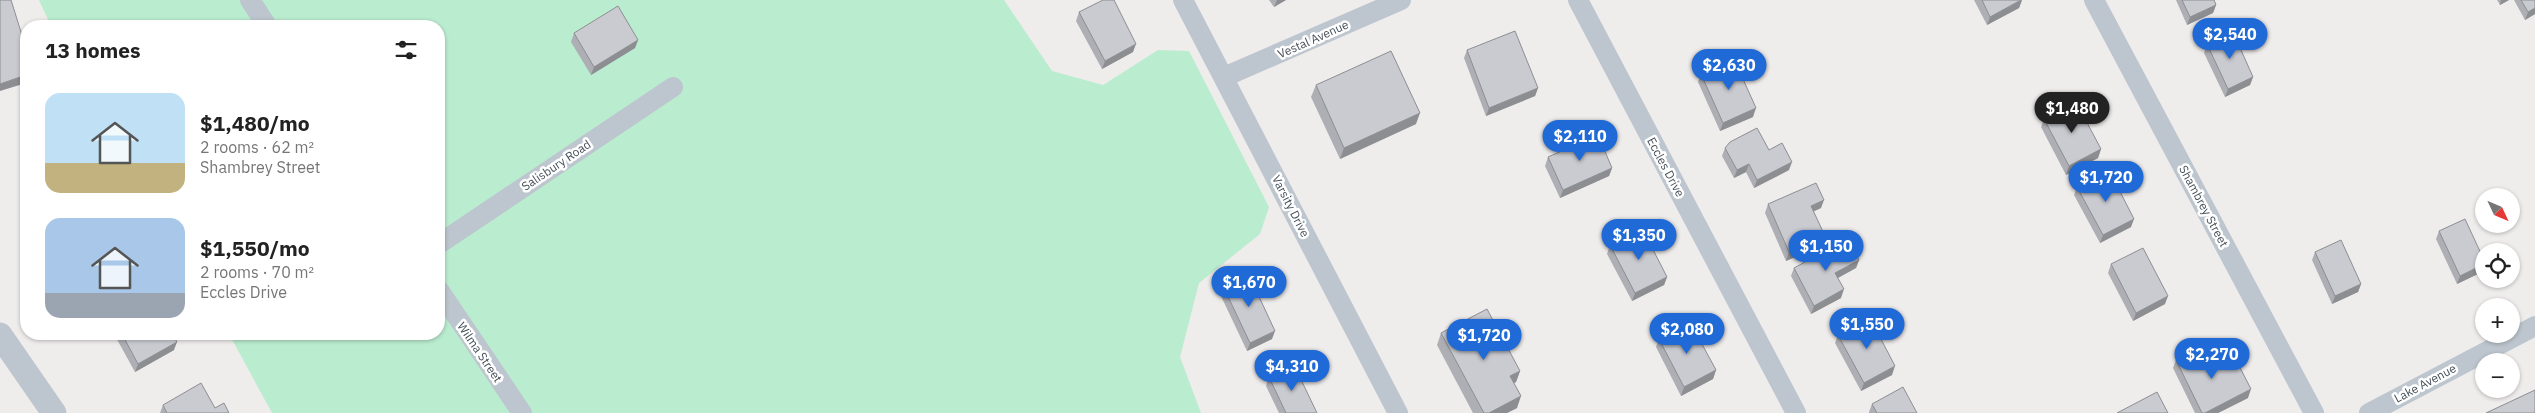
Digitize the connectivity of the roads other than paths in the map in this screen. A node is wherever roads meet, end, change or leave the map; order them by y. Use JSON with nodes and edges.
{"nodes":[{"id":1,"x":250,"y":0,"type":"edge"},
{"id":2,"x":1183,"y":0,"type":"edge"},
{"id":3,"x":1401,"y":0,"type":"edge"},
{"id":4,"x":1578,"y":0,"type":"edge"},
{"id":5,"x":2094,"y":0,"type":"edge"},
{"id":6,"x":263,"y":20,"type":"edge"},
{"id":7,"x":1224,"y":78,"type":"junction"},
{"id":8,"x":673,"y":87,"type":"dead end"},
{"id":9,"x":445,"y":240,"type":"edge"},
{"id":10,"x":445,"y":299,"type":"edge"},
{"id":11,"x":2535,"y":326,"type":"edge"},
{"id":12,"x":0,"y":335,"type":"edge"},
{"id":13,"x":54,"y":413,"type":"edge"},
{"id":14,"x":522,"y":413,"type":"edge"},
{"id":15,"x":1398,"y":413,"type":"edge"},
{"id":16,"x":1796,"y":413,"type":"edge"},
{"id":17,"x":2314,"y":413,"type":"edge"},
{"id":18,"x":2368,"y":413,"type":"edge"}],
"edges":[{"from":1,"to":6,"type":"street"},
{"from":2,"to":7,"type":"street","name":"Varsity Drive"},
{"from":3,"to":7,"type":"street","name":"Vestal Avenue"},
{"from":4,"to":16,"type":"street","name":"Eccles Drive"},
{"from":5,"to":17,"type":"street","name":"Shambrey Street"},
{"from":7,"to":15,"type":"street","name":"Varsity Drive"},
{"from":8,"to":9,"type":"street","name":"Salisbury Road"},
{"from":10,"to":14,"type":"street","name":"Wilma Street"},
{"from":11,"to":18,"type":"street","name":"Lake Avenue"},
{"from":12,"to":13,"type":"street"}]}
